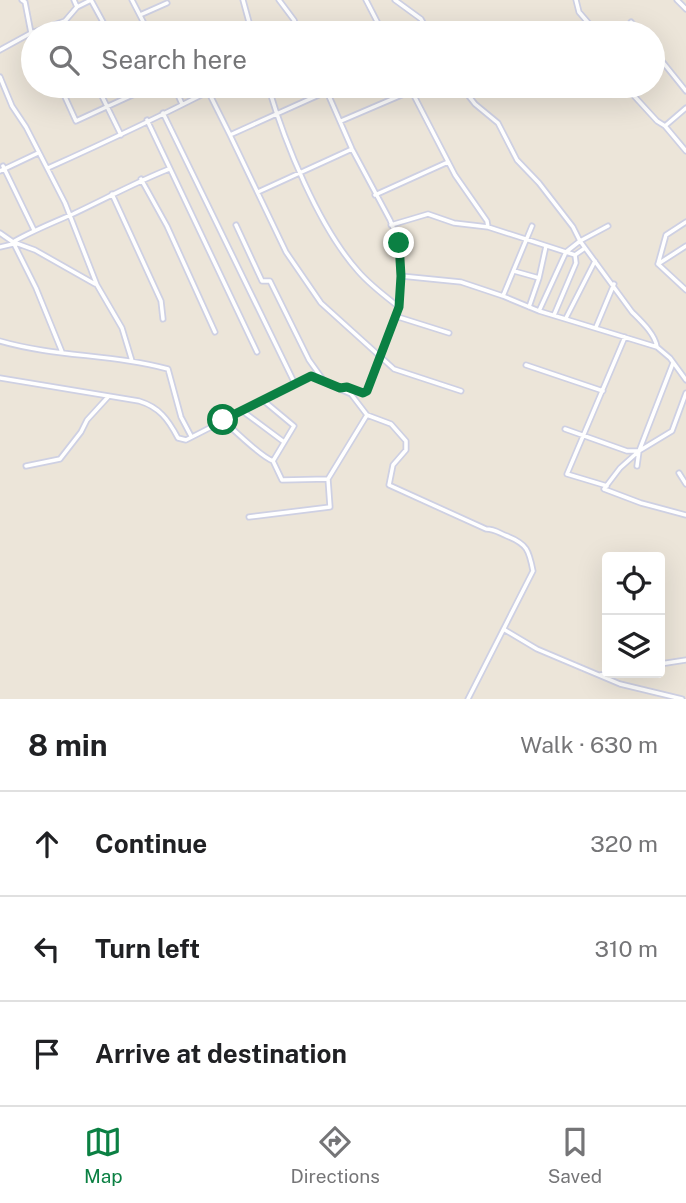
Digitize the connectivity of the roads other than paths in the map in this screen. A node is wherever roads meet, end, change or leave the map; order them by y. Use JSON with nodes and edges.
{"nodes":[{"id":1,"x":22,"y":0,"type":"edge"},
{"id":2,"x":74,"y":0,"type":"edge"},
{"id":3,"x":91,"y":0,"type":"edge"},
{"id":4,"x":132,"y":0,"type":"edge"},
{"id":5,"x":243,"y":0,"type":"edge"},
{"id":6,"x":279,"y":0,"type":"edge"},
{"id":7,"x":366,"y":0,"type":"edge"},
{"id":8,"x":395,"y":0,"type":"edge"},
{"id":9,"x":576,"y":0,"type":"edge"},
{"id":10,"x":677,"y":0,"type":"edge"},
{"id":11,"x":167,"y":4,"type":"dead end"},
{"id":12,"x":77,"y":7,"type":"junction"},
{"id":13,"x":686,"y":9,"type":"edge"},
{"id":14,"x":140,"y":15,"type":"junction"},
{"id":15,"x":30,"y":21,"type":"edge"},
{"id":16,"x":65,"y":21,"type":"edge"},
{"id":17,"x":102,"y":21,"type":"edge"},
{"id":18,"x":143,"y":21,"type":"edge"},
{"id":19,"x":249,"y":21,"type":"edge"},
{"id":20,"x":293,"y":21,"type":"edge"},
{"id":21,"x":377,"y":21,"type":"edge"},
{"id":22,"x":422,"y":21,"type":"edge"},
{"id":23,"x":587,"y":21,"type":"edge"},
{"id":24,"x":21,"y":40,"type":"edge"},
{"id":25,"x":0,"y":50,"type":"edge"},
{"id":26,"x":665,"y":65,"type":"edge"},
{"id":27,"x":0,"y":77,"type":"edge"},
{"id":28,"x":686,"y":91,"type":"edge"},
{"id":29,"x":65,"y":98,"type":"edge"},
{"id":30,"x":103,"y":98,"type":"edge"},
{"id":31,"x":127,"y":98,"type":"edge"},
{"id":32,"x":179,"y":98,"type":"edge"},
{"id":33,"x":194,"y":98,"type":"edge"},
{"id":34,"x":212,"y":98,"type":"edge"},
{"id":35,"x":272,"y":98,"type":"edge"},
{"id":36,"x":307,"y":98,"type":"edge"},
{"id":37,"x":330,"y":98,"type":"edge"},
{"id":38,"x":397,"y":98,"type":"edge"},
{"id":39,"x":414,"y":98,"type":"edge"},
{"id":40,"x":470,"y":98,"type":"edge"},
{"id":41,"x":636,"y":98,"type":"edge"},
{"id":42,"x":182,"y":104,"type":"junction"},
{"id":43,"x":108,"y":107,"type":"junction"},
{"id":44,"x":686,"y":108,"type":"edge"},
{"id":45,"x":163,"y":113,"type":"junction"},
{"id":46,"x":276,"y":113,"type":"junction"},
{"id":47,"x":147,"y":120,"type":"junction"},
{"id":48,"x":341,"y":121,"type":"junction"},
{"id":49,"x":665,"y":126,"type":"junction"},
{"id":50,"x":121,"y":135,"type":"junction"},
{"id":51,"x":230,"y":135,"type":"junction"},
{"id":52,"x":352,"y":149,"type":"junction"},
{"id":53,"x":686,"y":151,"type":"edge"},
{"id":54,"x":38,"y":153,"type":"junction"},
{"id":55,"x":448,"y":162,"type":"junction"},
{"id":56,"x":3,"y":168,"type":"edge"},
{"id":57,"x":48,"y":168,"type":"junction"},
{"id":58,"x":169,"y":169,"type":"junction"},
{"id":59,"x":301,"y":172,"type":"junction"},
{"id":60,"x":141,"y":180,"type":"junction"},
{"id":61,"x":258,"y":192,"type":"junction"},
{"id":62,"x":112,"y":194,"type":"junction"},
{"id":63,"x":375,"y":195,"type":"junction"},
{"id":64,"x":70,"y":215,"type":"junction"},
{"id":65,"x":686,"y":222,"type":"edge"},
{"id":66,"x":236,"y":225,"type":"dead end"},
{"id":67,"x":391,"y":225,"type":"junction"},
{"id":68,"x":533,"y":226,"type":"dead end"},
{"id":69,"x":608,"y":226,"type":"dead end"},
{"id":70,"x":488,"y":227,"type":"junction"},
{"id":71,"x":34,"y":230,"type":"junction"},
{"id":72,"x":0,"y":233,"type":"edge"},
{"id":73,"x":526,"y":238,"type":"junction"},
{"id":74,"x":580,"y":241,"type":"junction"},
{"id":75,"x":13,"y":243,"type":"junction"},
{"id":76,"x":546,"y":246,"type":"junction"},
{"id":77,"x":686,"y":246,"type":"edge"},
{"id":78,"x":0,"y":247,"type":"edge"},
{"id":79,"x":585,"y":248,"type":"junction"},
{"id":80,"x":566,"y":252,"type":"junction"},
{"id":81,"x":575,"y":255,"type":"junction"},
{"id":82,"x":595,"y":261,"type":"junction"},
{"id":83,"x":658,"y":264,"type":"junction"},
{"id":84,"x":513,"y":271,"type":"junction"},
{"id":85,"x":401,"y":276,"type":"junction"},
{"id":86,"x":539,"y":278,"type":"junction"},
{"id":87,"x":614,"y":284,"type":"junction"},
{"id":88,"x":97,"y":285,"type":"junction"},
{"id":89,"x":686,"y":290,"type":"edge"},
{"id":90,"x":503,"y":296,"type":"junction"},
{"id":91,"x":399,"y":307,"type":"junction"},
{"id":92,"x":529,"y":307,"type":"junction"},
{"id":93,"x":539,"y":311,"type":"junction"},
{"id":94,"x":554,"y":315,"type":"junction"},
{"id":95,"x":396,"y":316,"type":"junction"},
{"id":96,"x":163,"y":319,"type":"dead end"},
{"id":97,"x":566,"y":319,"type":"junction"},
{"id":98,"x":596,"y":327,"type":"junction"},
{"id":99,"x":215,"y":332,"type":"dead end"},
{"id":100,"x":449,"y":334,"type":"dead end"},
{"id":101,"x":625,"y":337,"type":"junction"},
{"id":102,"x":0,"y":341,"type":"edge"},
{"id":103,"x":657,"y":347,"type":"junction"},
{"id":104,"x":62,"y":352,"type":"junction"},
{"id":105,"x":257,"y":352,"type":"dead end"},
{"id":106,"x":379,"y":358,"type":"junction"},
{"id":107,"x":670,"y":358,"type":"junction"},
{"id":108,"x":132,"y":361,"type":"junction"},
{"id":109,"x":526,"y":365,"type":"dead end"},
{"id":110,"x":0,"y":378,"type":"edge"},
{"id":111,"x":686,"y":380,"type":"edge"},
{"id":112,"x":325,"y":382,"type":"junction"},
{"id":113,"x":295,"y":384,"type":"junction"},
{"id":114,"x":340,"y":388,"type":"junction"},
{"id":115,"x":461,"y":391,"type":"dead end"},
{"id":116,"x":603,"y":391,"type":"junction"},
{"id":117,"x":686,"y":393,"type":"edge"},
{"id":118,"x":108,"y":396,"type":"junction"},
{"id":119,"x":264,"y":401,"type":"junction"},
{"id":120,"x":241,"y":410,"type":"junction"},
{"id":121,"x":367,"y":415,"type":"junction"},
{"id":122,"x":223,"y":420,"type":"junction"},
{"id":123,"x":565,"y":429,"type":"dead end"},
{"id":124,"x":583,"y":435,"type":"junction"},
{"id":125,"x":191,"y":436,"type":"junction"},
{"id":126,"x":284,"y":442,"type":"junction"},
{"id":127,"x":639,"y":451,"type":"junction"},
{"id":128,"x":273,"y":461,"type":"junction"},
{"id":129,"x":26,"y":466,"type":"dead end"},
{"id":130,"x":636,"y":466,"type":"dead end"},
{"id":131,"x":679,"y":473,"type":"dead end"},
{"id":132,"x":328,"y":479,"type":"junction"},
{"id":133,"x":686,"y":484,"type":"edge"},
{"id":134,"x":607,"y":486,"type":"junction"},
{"id":135,"x":686,"y":515,"type":"edge"},
{"id":136,"x":248,"y":517,"type":"dead end"},
{"id":137,"x":505,"y":630,"type":"junction"},
{"id":138,"x":686,"y":660,"type":"edge"},
{"id":139,"x":665,"y":663,"type":"edge"},
{"id":140,"x":602,"y":674,"type":"edge"},
{"id":141,"x":597,"y":675,"type":"junction"},
{"id":142,"x":468,"y":699,"type":"edge"},
{"id":143,"x":682,"y":699,"type":"edge"}],
"edges":[{"from":1,"to":15,"type":"street"},
{"from":2,"to":12,"type":"street"},
{"from":3,"to":12,"type":"street"},
{"from":3,"to":17,"type":"street"},
{"from":4,"to":14,"type":"street"},
{"from":5,"to":19,"type":"street"},
{"from":6,"to":20,"type":"street"},
{"from":7,"to":21,"type":"street"},
{"from":8,"to":22,"type":"street"},
{"from":9,"to":23,"type":"street"},
{"from":10,"to":13,"type":"street"},
{"from":11,"to":14,"type":"street"},
{"from":12,"to":16,"type":"street"},
{"from":14,"to":18,"type":"street"},
{"from":24,"to":25,"type":"street"},
{"from":26,"to":28,"type":"street"},
{"from":27,"to":54,"type":"street"},
{"from":29,"to":43,"type":"street"},
{"from":30,"to":43,"type":"street"},
{"from":31,"to":43,"type":"street"},
{"from":32,"to":42,"type":"street"},
{"from":33,"to":42,"type":"street"},
{"from":34,"to":51,"type":"street"},
{"from":35,"to":46,"type":"street"},
{"from":36,"to":46,"type":"street"},
{"from":37,"to":48,"type":"street"},
{"from":38,"to":48,"type":"street"},
{"from":39,"to":55,"type":"street"},
{"from":40,"to":74,"type":"street"},
{"from":41,"to":49,"type":"street"},
{"from":42,"to":45,"type":"street"},
{"from":43,"to":50,"type":"street"},
{"from":44,"to":49,"type":"street"},
{"from":45,"to":47,"type":"street"},
{"from":45,"to":113,"type":"street"},
{"from":46,"to":51,"type":"street"},
{"from":46,"to":59,"type":"street"},
{"from":47,"to":50,"type":"street"},
{"from":47,"to":58,"type":"street"},
{"from":48,"to":52,"type":"street"},
{"from":49,"to":53,"type":"street"},
{"from":50,"to":57,"type":"street"},
{"from":51,"to":61,"type":"street"},
{"from":52,"to":59,"type":"street"},
{"from":52,"to":63,"type":"street"},
{"from":54,"to":56,"type":"street"},
{"from":54,"to":57,"type":"street"},
{"from":55,"to":63,"type":"street"},
{"from":55,"to":70,"type":"street"},
{"from":56,"to":71,"type":"street"},
{"from":57,"to":64,"type":"street"},
{"from":58,"to":60,"type":"street"},
{"from":58,"to":105,"type":"street"},
{"from":59,"to":61,"type":"street"},
{"from":59,"to":91,"type":"street"},
{"from":60,"to":62,"type":"street"},
{"from":60,"to":99,"type":"street"},
{"from":61,"to":106,"type":"street"},
{"from":62,"to":64,"type":"street"},
{"from":62,"to":96,"type":"street"},
{"from":63,"to":67,"type":"street"},
{"from":64,"to":71,"type":"street"},
{"from":64,"to":88,"type":"street"},
{"from":65,"to":83,"type":"street"},
{"from":66,"to":112,"type":"street"},
{"from":67,"to":70,"type":"street"},
{"from":67,"to":85,"type":"street"},
{"from":68,"to":73,"type":"street"},
{"from":69,"to":74,"type":"street"},
{"from":70,"to":73,"type":"street"},
{"from":71,"to":75,"type":"street"},
{"from":72,"to":75,"type":"street"},
{"from":73,"to":76,"type":"street"},
{"from":73,"to":84,"type":"street"},
{"from":74,"to":79,"type":"street"},
{"from":74,"to":80,"type":"street"},
{"from":75,"to":78,"type":"street"},
{"from":75,"to":88,"type":"street"},
{"from":75,"to":104,"type":"street"},
{"from":76,"to":80,"type":"street"},
{"from":76,"to":86,"type":"street"},
{"from":77,"to":83,"type":"street"},
{"from":79,"to":81,"type":"street"},
{"from":79,"to":82,"type":"street"},
{"from":80,"to":81,"type":"street"},
{"from":80,"to":93,"type":"street"},
{"from":81,"to":94,"type":"street"},
{"from":82,"to":87,"type":"street"},
{"from":82,"to":97,"type":"street"},
{"from":83,"to":89,"type":"street"},
{"from":84,"to":86,"type":"street"},
{"from":84,"to":90,"type":"street"},
{"from":85,"to":90,"type":"street"},
{"from":85,"to":91,"type":"street"},
{"from":86,"to":92,"type":"street"},
{"from":87,"to":98,"type":"street"},
{"from":87,"to":103,"type":"street"},
{"from":88,"to":108,"type":"street"},
{"from":90,"to":92,"type":"street"},
{"from":91,"to":95,"type":"street"},
{"from":92,"to":93,"type":"street"},
{"from":93,"to":94,"type":"street"},
{"from":94,"to":97,"type":"street"},
{"from":95,"to":100,"type":"street"},
{"from":95,"to":106,"type":"street"},
{"from":97,"to":98,"type":"street"},
{"from":98,"to":101,"type":"street"},
{"from":101,"to":103,"type":"street"},
{"from":101,"to":116,"type":"street"},
{"from":102,"to":104,"type":"street"},
{"from":103,"to":107,"type":"street"},
{"from":104,"to":108,"type":"street"},
{"from":106,"to":114,"type":"street"},
{"from":106,"to":115,"type":"street"},
{"from":107,"to":111,"type":"street"},
{"from":107,"to":127,"type":"street"},
{"from":108,"to":125,"type":"street"},
{"from":109,"to":116,"type":"street"},
{"from":110,"to":118,"type":"street"},
{"from":112,"to":113,"type":"street"},
{"from":112,"to":114,"type":"street"},
{"from":113,"to":119,"type":"street"},
{"from":114,"to":121,"type":"street"},
{"from":116,"to":124,"type":"street"},
{"from":117,"to":127,"type":"street"},
{"from":118,"to":125,"type":"street"},
{"from":118,"to":129,"type":"street"},
{"from":119,"to":120,"type":"street"},
{"from":119,"to":126,"type":"street"},
{"from":120,"to":122,"type":"street"},
{"from":120,"to":126,"type":"street"},
{"from":121,"to":132,"type":"street"},
{"from":121,"to":137,"type":"street"},
{"from":122,"to":125,"type":"street"},
{"from":122,"to":128,"type":"street"},
{"from":123,"to":124,"type":"street"},
{"from":124,"to":127,"type":"street"},
{"from":124,"to":134,"type":"street"},
{"from":126,"to":128,"type":"street"},
{"from":127,"to":130,"type":"street"},
{"from":127,"to":134,"type":"street"},
{"from":128,"to":132,"type":"street"},
{"from":131,"to":133,"type":"street"},
{"from":132,"to":136,"type":"street"},
{"from":134,"to":135,"type":"street"},
{"from":137,"to":141,"type":"street"},
{"from":137,"to":142,"type":"street"},
{"from":138,"to":139,"type":"street"},
{"from":140,"to":141,"type":"street"},
{"from":141,"to":143,"type":"street"}]}
